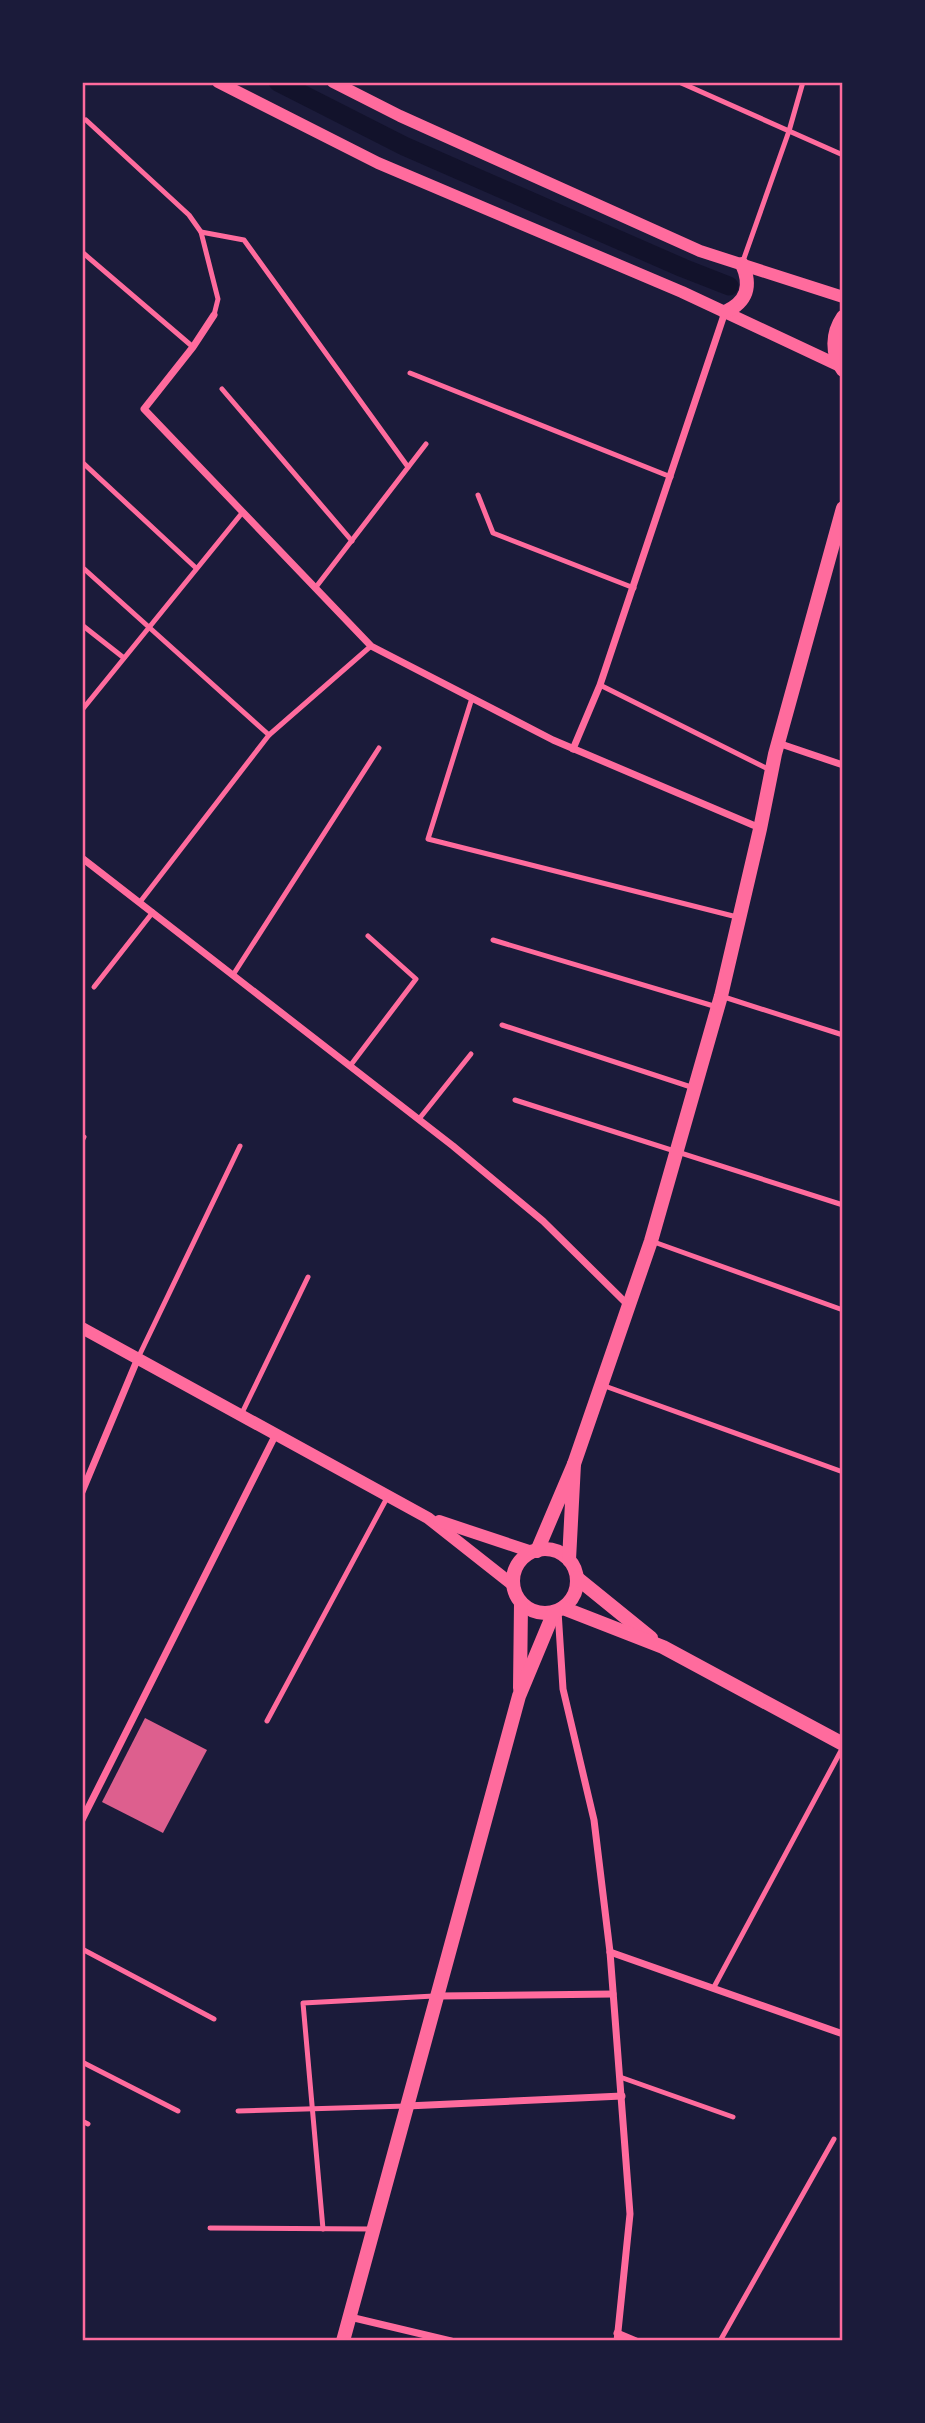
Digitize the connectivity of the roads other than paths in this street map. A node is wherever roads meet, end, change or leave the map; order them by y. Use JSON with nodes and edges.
{"nodes":[{"id":1,"x":218,"y":82,"type":"edge"},
{"id":2,"x":333,"y":82,"type":"edge"},
{"id":3,"x":679,"y":82,"type":"edge"},
{"id":4,"x":803,"y":82,"type":"edge"},
{"id":5,"x":86,"y":120,"type":"dead end"},
{"id":6,"x":789,"y":131,"type":"junction"},
{"id":7,"x":843,"y":155,"type":"edge"},
{"id":8,"x":201,"y":232,"type":"junction"},
{"id":9,"x":82,"y":252,"type":"edge"},
{"id":10,"x":742,"y":264,"type":"junction"},
{"id":11,"x":843,"y":297,"type":"edge"},
{"id":12,"x":725,"y":312,"type":"junction"},
{"id":13,"x":214,"y":315,"type":"joint"},
{"id":14,"x":843,"y":317,"type":"edge"},
{"id":15,"x":193,"y":347,"type":"junction"},
{"id":16,"x":841,"y":368,"type":"edge"},
{"id":17,"x":411,"y":373,"type":"dead end"},
{"id":18,"x":222,"y":389,"type":"dead end"},
{"id":19,"x":426,"y":444,"type":"dead end"},
{"id":20,"x":82,"y":462,"type":"edge"},
{"id":21,"x":408,"y":467,"type":"junction"},
{"id":22,"x":671,"y":477,"type":"junction"},
{"id":23,"x":478,"y":495,"type":"dead end"},
{"id":24,"x":843,"y":508,"type":"edge"},
{"id":25,"x":242,"y":513,"type":"junction"},
{"id":26,"x":352,"y":541,"type":"junction"},
{"id":27,"x":82,"y":567,"type":"edge"},
{"id":28,"x":196,"y":568,"type":"junction"},
{"id":29,"x":316,"y":587,"type":"junction"},
{"id":30,"x":634,"y":588,"type":"junction"},
{"id":31,"x":82,"y":625,"type":"edge"},
{"id":32,"x":149,"y":626,"type":"junction"},
{"id":33,"x":372,"y":646,"type":"junction"},
{"id":34,"x":124,"y":658,"type":"junction"},
{"id":35,"x":600,"y":685,"type":"junction"},
{"id":36,"x":472,"y":698,"type":"junction"},
{"id":37,"x":82,"y":710,"type":"edge"},
{"id":38,"x":269,"y":735,"type":"junction"},
{"id":39,"x":778,"y":743,"type":"junction"},
{"id":40,"x":379,"y":748,"type":"dead end"},
{"id":41,"x":573,"y":749,"type":"junction"},
{"id":42,"x":843,"y":765,"type":"edge"},
{"id":43,"x":772,"y":771,"type":"junction"},
{"id":44,"x":760,"y":829,"type":"junction"},
{"id":45,"x":82,"y":858,"type":"edge"},
{"id":46,"x":140,"y":902,"type":"junction"},
{"id":47,"x":153,"y":912,"type":"junction"},
{"id":48,"x":739,"y":918,"type":"junction"},
{"id":49,"x":368,"y":936,"type":"dead end"},
{"id":50,"x":493,"y":940,"type":"dead end"},
{"id":51,"x":233,"y":975,"type":"junction"},
{"id":52,"x":94,"y":987,"type":"dead end"},
{"id":53,"x":719,"y":1002,"type":"junction"},
{"id":54,"x":502,"y":1025,"type":"dead end"},
{"id":55,"x":843,"y":1035,"type":"edge"},
{"id":56,"x":471,"y":1054,"type":"dead end"},
{"id":57,"x":350,"y":1066,"type":"junction"},
{"id":58,"x":694,"y":1088,"type":"junction"},
{"id":59,"x":515,"y":1100,"type":"dead end"},
{"id":60,"x":419,"y":1119,"type":"junction"},
{"id":61,"x":240,"y":1146,"type":"dead end"},
{"id":62,"x":676,"y":1150,"type":"junction"},
{"id":63,"x":843,"y":1205,"type":"edge"},
{"id":64,"x":650,"y":1241,"type":"junction"},
{"id":65,"x":308,"y":1278,"type":"dead end"},
{"id":66,"x":629,"y":1306,"type":"junction"},
{"id":67,"x":843,"y":1310,"type":"edge"},
{"id":68,"x":82,"y":1328,"type":"edge"},
{"id":69,"x":138,"y":1358,"type":"junction"},
{"id":70,"x":602,"y":1385,"type":"junction"},
{"id":71,"x":241,"y":1415,"type":"junction"},
{"id":72,"x":276,"y":1434,"type":"junction"},
{"id":73,"x":574,"y":1464,"type":"junction"},
{"id":74,"x":843,"y":1472,"type":"edge"},
{"id":75,"x":82,"y":1492,"type":"edge"},
{"id":76,"x":388,"y":1496,"type":"junction"},
{"id":77,"x":428,"y":1518,"type":"junction"},
{"id":78,"x":535,"y":1552,"type":"junction"},
{"id":79,"x":569,"y":1560,"type":"junction"},
{"id":80,"x":577,"y":1578,"type":"junction"},
{"id":81,"x":513,"y":1585,"type":"junction"},
{"id":82,"x":521,"y":1603,"type":"junction"},
{"id":83,"x":559,"y":1610,"type":"junction"},
{"id":84,"x":663,"y":1647,"type":"junction"},
{"id":85,"x":519,"y":1696,"type":"junction"},
{"id":86,"x":267,"y":1721,"type":"dead end"},
{"id":87,"x":843,"y":1746,"type":"edge"},
{"id":88,"x":82,"y":1821,"type":"edge"},
{"id":89,"x":82,"y":1948,"type":"edge"},
{"id":90,"x":610,"y":1952,"type":"junction"},
{"id":91,"x":714,"y":1987,"type":"junction"},
{"id":92,"x":613,"y":1994,"type":"junction"},
{"id":93,"x":437,"y":1996,"type":"junction"},
{"id":94,"x":214,"y":2019,"type":"dead end"},
{"id":95,"x":843,"y":2034,"type":"edge"},
{"id":96,"x":82,"y":2062,"type":"edge"},
{"id":97,"x":620,"y":2077,"type":"junction"},
{"id":98,"x":622,"y":2096,"type":"junction"},
{"id":99,"x":407,"y":2106,"type":"junction"},
{"id":100,"x":311,"y":2108,"type":"junction"},
{"id":101,"x":178,"y":2111,"type":"dead end"},
{"id":102,"x":238,"y":2111,"type":"dead end"},
{"id":103,"x":733,"y":2117,"type":"dead end"},
{"id":104,"x":834,"y":2139,"type":"dead end"},
{"id":105,"x":210,"y":2228,"type":"dead end"},
{"id":106,"x":323,"y":2229,"type":"junction"},
{"id":107,"x":374,"y":2230,"type":"junction"},
{"id":108,"x":349,"y":2317,"type":"junction"},
{"id":109,"x":617,"y":2337,"type":"edge"},
{"id":110,"x":342,"y":2341,"type":"edge"},
{"id":111,"x":451,"y":2341,"type":"edge"},
{"id":112,"x":636,"y":2341,"type":"edge"},
{"id":113,"x":720,"y":2341,"type":"edge"}],
"edges":[{"from":1,"to":12,"type":"street"},
{"from":2,"to":10,"type":"street"},
{"from":3,"to":6,"type":"lane"},
{"from":4,"to":6,"type":"lane"},
{"from":5,"to":8,"type":"lane"},
{"from":6,"to":7,"type":"lane"},
{"from":6,"to":10,"type":"lane"},
{"from":8,"to":13,"type":"lane"},
{"from":8,"to":21,"type":"lane"},
{"from":9,"to":15,"type":"lane"},
{"from":10,"to":11,"type":"street"},
{"from":10,"to":12,"type":"main road"},
{"from":12,"to":16,"type":"street"},
{"from":12,"to":22,"type":"street"},
{"from":13,"to":15,"type":"street"},
{"from":14,"to":16,"type":"main road"},
{"from":15,"to":25,"type":"street"},
{"from":17,"to":22,"type":"lane"},
{"from":18,"to":26,"type":"lane"},
{"from":19,"to":21,"type":"lane"},
{"from":20,"to":28,"type":"lane"},
{"from":21,"to":26,"type":"lane"},
{"from":22,"to":30,"type":"street"},
{"from":23,"to":30,"type":"lane"},
{"from":24,"to":39,"type":"main road"},
{"from":25,"to":28,"type":"lane"},
{"from":25,"to":29,"type":"street"},
{"from":26,"to":29,"type":"lane"},
{"from":27,"to":32,"type":"lane"},
{"from":28,"to":32,"type":"lane"},
{"from":29,"to":33,"type":"street"},
{"from":30,"to":35,"type":"street"},
{"from":31,"to":34,"type":"lane"},
{"from":32,"to":34,"type":"lane"},
{"from":32,"to":38,"type":"lane"},
{"from":33,"to":36,"type":"street"},
{"from":33,"to":38,"type":"lane"},
{"from":34,"to":37,"type":"lane"},
{"from":35,"to":41,"type":"street"},
{"from":35,"to":43,"type":"lane"},
{"from":36,"to":41,"type":"street"},
{"from":36,"to":48,"type":"lane"},
{"from":38,"to":46,"type":"lane"},
{"from":39,"to":42,"type":"street"},
{"from":39,"to":43,"type":"main road"},
{"from":40,"to":51,"type":"lane"},
{"from":41,"to":44,"type":"street"},
{"from":43,"to":44,"type":"main road"},
{"from":44,"to":48,"type":"main road"},
{"from":45,"to":46,"type":"street"},
{"from":46,"to":47,"type":"street"},
{"from":47,"to":51,"type":"street"},
{"from":47,"to":52,"type":"lane"},
{"from":48,"to":53,"type":"main road"},
{"from":49,"to":57,"type":"lane"},
{"from":50,"to":53,"type":"lane"},
{"from":51,"to":57,"type":"street"},
{"from":53,"to":55,"type":"lane"},
{"from":53,"to":58,"type":"main road"},
{"from":54,"to":58,"type":"lane"},
{"from":56,"to":60,"type":"lane"},
{"from":57,"to":60,"type":"street"},
{"from":58,"to":62,"type":"main road"},
{"from":59,"to":62,"type":"lane"},
{"from":60,"to":66,"type":"street"},
{"from":61,"to":69,"type":"lane"},
{"from":62,"to":63,"type":"lane"},
{"from":62,"to":64,"type":"main road"},
{"from":64,"to":66,"type":"main road"},
{"from":64,"to":67,"type":"lane"},
{"from":65,"to":71,"type":"lane"},
{"from":66,"to":70,"type":"main road"},
{"from":68,"to":69,"type":"street"},
{"from":69,"to":71,"type":"street"},
{"from":69,"to":75,"type":"street"},
{"from":70,"to":73,"type":"main road"},
{"from":70,"to":74,"type":"lane"},
{"from":71,"to":72,"type":"street"},
{"from":72,"to":76,"type":"street"},
{"from":72,"to":88,"type":"street"},
{"from":73,"to":78,"type":"main road"},
{"from":73,"to":79,"type":"main road"},
{"from":76,"to":77,"type":"street"},
{"from":76,"to":86,"type":"lane"},
{"from":77,"to":78,"type":"street"},
{"from":77,"to":81,"type":"street"},
{"from":78,"to":79,"type":"main road"},
{"from":78,"to":81,"type":"main road"},
{"from":79,"to":80,"type":"main road"},
{"from":80,"to":83,"type":"main road"},
{"from":80,"to":84,"type":"main road"},
{"from":81,"to":82,"type":"main road"},
{"from":82,"to":83,"type":"main road"},
{"from":82,"to":85,"type":"main road"},
{"from":83,"to":84,"type":"main road"},
{"from":83,"to":85,"type":"main road"},
{"from":83,"to":90,"type":"street"},
{"from":84,"to":87,"type":"main road"},
{"from":85,"to":93,"type":"main road"},
{"from":87,"to":91,"type":"lane"},
{"from":89,"to":94,"type":"lane"},
{"from":90,"to":91,"type":"street"},
{"from":90,"to":92,"type":"street"},
{"from":91,"to":95,"type":"street"},
{"from":92,"to":93,"type":"street"},
{"from":92,"to":97,"type":"street"},
{"from":93,"to":99,"type":"main road"},
{"from":93,"to":100,"type":"lane"},
{"from":96,"to":101,"type":"lane"},
{"from":97,"to":98,"type":"street"},
{"from":97,"to":103,"type":"lane"},
{"from":98,"to":99,"type":"street"},
{"from":98,"to":109,"type":"street"},
{"from":99,"to":100,"type":"lane"},
{"from":99,"to":107,"type":"main road"},
{"from":100,"to":102,"type":"lane"},
{"from":100,"to":106,"type":"lane"},
{"from":104,"to":113,"type":"lane"},
{"from":105,"to":106,"type":"lane"},
{"from":106,"to":107,"type":"lane"},
{"from":107,"to":108,"type":"main road"},
{"from":108,"to":110,"type":"main road"},
{"from":108,"to":111,"type":"street"},
{"from":109,"to":112,"type":"street"}]}
